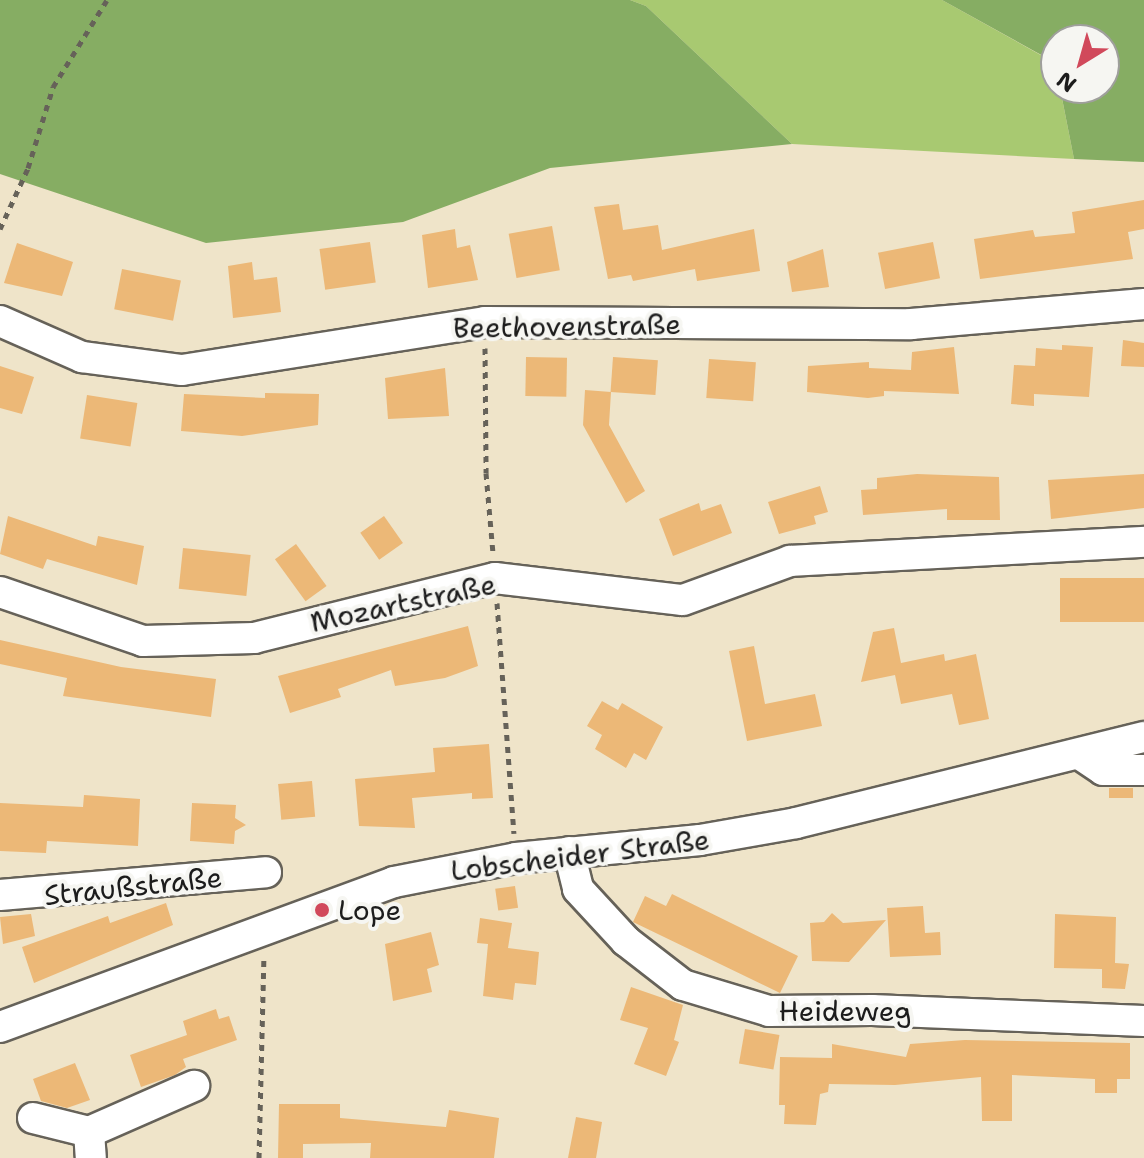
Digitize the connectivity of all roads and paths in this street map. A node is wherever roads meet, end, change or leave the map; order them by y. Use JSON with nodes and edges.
{"nodes":[{"id":1,"x":107,"y":0,"type":"edge"},
{"id":2,"x":0,"y":229,"type":"edge"},
{"id":3,"x":1144,"y":304,"type":"edge"},
{"id":4,"x":0,"y":321,"type":"edge"},
{"id":5,"x":485,"y":322,"type":"junction"},
{"id":6,"x":1144,"y":542,"type":"edge"},
{"id":7,"x":495,"y":578,"type":"junction"},
{"id":8,"x":0,"y":592,"type":"edge"},
{"id":9,"x":498,"y":626,"type":"dead end"},
{"id":10,"x":1144,"y":737,"type":"edge"},
{"id":11,"x":1081,"y":755,"type":"junction"},
{"id":12,"x":1144,"y":770,"type":"edge"},
{"id":13,"x":569,"y":852,"type":"junction"},
{"id":14,"x":516,"y":858,"type":"junction"},
{"id":15,"x":266,"y":872,"type":"dead end"},
{"id":16,"x":0,"y":895,"type":"edge"},
{"id":17,"x":264,"y":931,"type":"junction"},
{"id":18,"x":1144,"y":1021,"type":"edge"},
{"id":19,"x":0,"y":1027,"type":"edge"},
{"id":20,"x":194,"y":1086,"type":"dead end"},
{"id":21,"x":33,"y":1118,"type":"dead end"},
{"id":22,"x":90,"y":1145,"type":"edge"},
{"id":23,"x":259,"y":1158,"type":"edge"}],
"edges":[{"from":1,"to":2,"type":"path"},
{"from":3,"to":5,"type":"street","name":"Beethovenstraße"},
{"from":4,"to":5,"type":"street","name":"Beethovenstraße"},
{"from":5,"to":7,"type":"path"},
{"from":6,"to":7,"type":"street","name":"Mozartstraße"},
{"from":7,"to":8,"type":"street","name":"Mozartstraße"},
{"from":9,"to":14,"type":"path"},
{"from":10,"to":11,"type":"street","name":"Lobscheider Straße"},
{"from":11,"to":12,"type":"street"},
{"from":11,"to":13,"type":"street","name":"Lobscheider Straße"},
{"from":13,"to":14,"type":"street","name":"Lobscheider Straße"},
{"from":13,"to":18,"type":"street","name":"Heideweg"},
{"from":14,"to":17,"type":"street","name":"Lobscheider Straße"},
{"from":15,"to":16,"type":"street","name":"Straußstraße"},
{"from":17,"to":19,"type":"street","name":"Lobscheider Straße"},
{"from":17,"to":23,"type":"path"},
{"from":20,"to":22,"type":"street"},
{"from":21,"to":22,"type":"street"}]}
